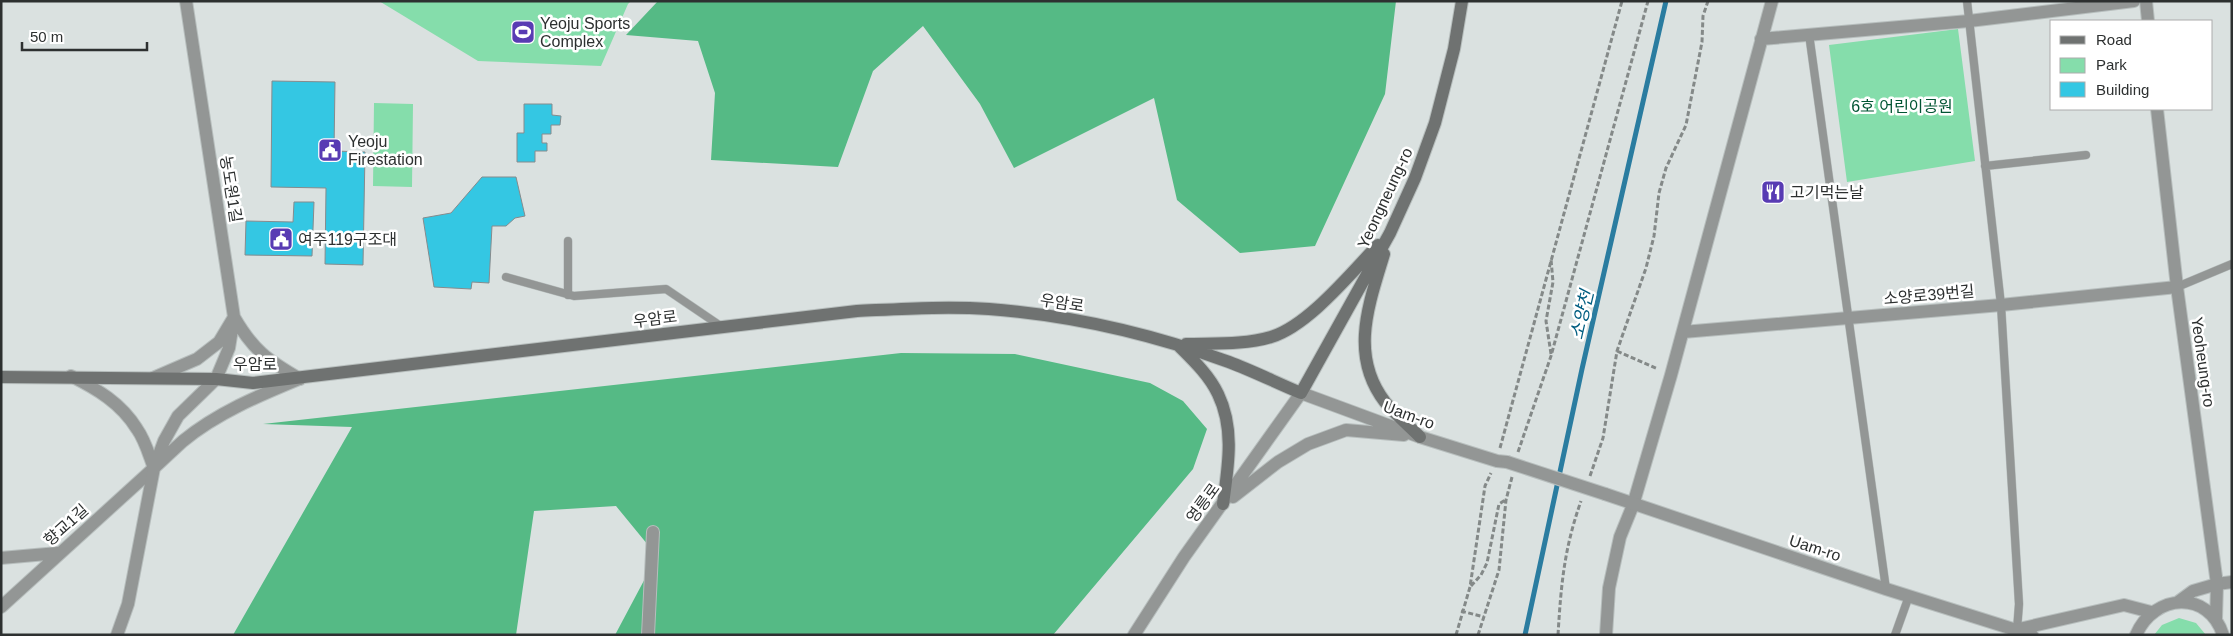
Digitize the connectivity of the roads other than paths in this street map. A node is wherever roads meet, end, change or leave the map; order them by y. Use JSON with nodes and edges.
{"nodes":[{"id":1,"x":186,"y":1,"type":"edge"},
{"id":2,"x":1462,"y":1,"type":"edge"},
{"id":3,"x":1772,"y":1,"type":"edge"},
{"id":4,"x":1967,"y":1,"type":"edge"},
{"id":5,"x":2134,"y":1,"type":"edge"},
{"id":6,"x":2146,"y":1,"type":"edge"},
{"id":7,"x":2148,"y":20,"type":"edge"},
{"id":8,"x":1969,"y":21,"type":"junction"},
{"id":9,"x":1809,"y":34,"type":"junction"},
{"id":10,"x":1761,"y":39,"type":"junction"},
{"id":11,"x":2157,"y":110,"type":"edge"},
{"id":12,"x":2086,"y":155,"type":"dead end"},
{"id":13,"x":1985,"y":166,"type":"junction"},
{"id":14,"x":1390,"y":233,"type":"junction"},
{"id":15,"x":568,"y":241,"type":"dead end"},
{"id":16,"x":2232,"y":264,"type":"edge"},
{"id":17,"x":506,"y":277,"type":"dead end"},
{"id":18,"x":2177,"y":287,"type":"junction"},
{"id":19,"x":568,"y":294,"type":"junction"},
{"id":20,"x":2001,"y":305,"type":"junction"},
{"id":21,"x":234,"y":317,"type":"junction"},
{"id":22,"x":1849,"y":318,"type":"junction"},
{"id":23,"x":722,"y":327,"type":"junction"},
{"id":24,"x":1683,"y":332,"type":"junction"},
{"id":25,"x":1177,"y":344,"type":"junction"},
{"id":26,"x":71,"y":376,"type":"junction"},
{"id":27,"x":1,"y":377,"type":"edge"},
{"id":28,"x":152,"y":378,"type":"junction"},
{"id":29,"x":216,"y":379,"type":"junction"},
{"id":30,"x":300,"y":379,"type":"junction"},
{"id":31,"x":1301,"y":393,"type":"junction"},
{"id":32,"x":1420,"y":437,"type":"junction"},
{"id":33,"x":154,"y":468,"type":"junction"},
{"id":34,"x":1223,"y":504,"type":"junction"},
{"id":35,"x":1633,"y":504,"type":"junction"},
{"id":36,"x":653,"y":532,"type":"dead end"},
{"id":37,"x":58,"y":554,"type":"junction"},
{"id":38,"x":1,"y":558,"type":"edge"},
{"id":39,"x":2232,"y":582,"type":"edge"},
{"id":40,"x":2217,"y":584,"type":"junction"},
{"id":41,"x":1886,"y":589,"type":"junction"},
{"id":42,"x":1909,"y":596,"type":"junction"},
{"id":43,"x":2178,"y":602,"type":"junction"},
{"id":44,"x":1,"y":607,"type":"edge"},
{"id":45,"x":2152,"y":612,"type":"junction"},
{"id":46,"x":2216,"y":619,"type":"junction"},
{"id":47,"x":2017,"y":630,"type":"junction"},
{"id":48,"x":117,"y":635,"type":"edge"},
{"id":49,"x":648,"y":635,"type":"edge"},
{"id":50,"x":1134,"y":635,"type":"edge"},
{"id":51,"x":1606,"y":635,"type":"edge"},
{"id":52,"x":1895,"y":635,"type":"edge"},
{"id":53,"x":2032,"y":635,"type":"edge"},
{"id":54,"x":2136,"y":635,"type":"edge"},
{"id":55,"x":2223,"y":635,"type":"edge"}],
"edges":[{"from":1,"to":21,"type":"street","name":"농도원1길"},
{"from":2,"to":14,"type":"main road","name":"Yeongneung-ro"},
{"from":3,"to":10,"type":"street"},
{"from":4,"to":8,"type":"lane"},
{"from":5,"to":8,"type":"street"},
{"from":6,"to":7,"type":"street"},
{"from":8,"to":9,"type":"street"},
{"from":8,"to":13,"type":"lane"},
{"from":9,"to":10,"type":"street"},
{"from":9,"to":22,"type":"lane"},
{"from":10,"to":24,"type":"street"},
{"from":11,"to":18,"type":"street","name":"Yeoheung-ro"},
{"from":12,"to":13,"type":"lane"},
{"from":13,"to":20,"type":"lane"},
{"from":14,"to":25,"type":"main road"},
{"from":14,"to":31,"type":"main road","name":"Yeongneung-ro"},
{"from":14,"to":32,"type":"main road"},
{"from":15,"to":19,"type":"lane"},
{"from":16,"to":18,"type":"lane"},
{"from":17,"to":19,"type":"lane"},
{"from":18,"to":20,"type":"street","name":"소양로39번길"},
{"from":18,"to":40,"type":"street","name":"Yeoheung-ro"},
{"from":19,"to":23,"type":"lane"},
{"from":20,"to":22,"type":"street","name":"소양로39번길"},
{"from":20,"to":47,"type":"lane"},
{"from":21,"to":28,"type":"street"},
{"from":21,"to":29,"type":"street","name":"농도원1길"},
{"from":21,"to":30,"type":"street"},
{"from":22,"to":24,"type":"street","name":"소양로39번길"},
{"from":22,"to":41,"type":"lane"},
{"from":23,"to":25,"type":"main road","name":"우암로"},
{"from":23,"to":30,"type":"main road","name":"우암로"},
{"from":24,"to":35,"type":"street"},
{"from":25,"to":31,"type":"main road","name":"우암로"},
{"from":25,"to":34,"type":"main road"},
{"from":26,"to":27,"type":"main road","name":"우암로"},
{"from":26,"to":28,"type":"main road","name":"우암로"},
{"from":26,"to":33,"type":"street"},
{"from":28,"to":29,"type":"main road","name":"우암로"},
{"from":29,"to":30,"type":"main road","name":"우암로"},
{"from":29,"to":33,"type":"street","name":"향교1길"},
{"from":30,"to":33,"type":"street"},
{"from":31,"to":32,"type":"street","name":"Uam-ro"},
{"from":31,"to":34,"type":"street","name":"영릉로"},
{"from":32,"to":34,"type":"street"},
{"from":32,"to":35,"type":"street","name":"Uam-ro","bridge":true},
{"from":33,"to":37,"type":"street","name":"향교1길"},
{"from":33,"to":48,"type":"street","name":"향교1길"},
{"from":34,"to":50,"type":"street","name":"영릉로"},
{"from":35,"to":41,"type":"street","name":"Uam-ro"},
{"from":35,"to":51,"type":"street"},
{"from":36,"to":49,"type":"street"},
{"from":37,"to":38,"type":"street"},
{"from":37,"to":44,"type":"street","name":"향교1길"},
{"from":39,"to":40,"type":"street"},
{"from":40,"to":43,"type":"street"},
{"from":40,"to":46,"type":"street","name":"Yeoheung-ro"},
{"from":41,"to":42,"type":"street","name":"Uam-ro"},
{"from":42,"to":47,"type":"street","name":"Uam-ro"},
{"from":42,"to":52,"type":"lane"},
{"from":43,"to":45,"type":"street"},
{"from":43,"to":46,"type":"street"},
{"from":45,"to":47,"type":"street"},
{"from":45,"to":54,"type":"street"},
{"from":46,"to":55,"type":"street"},
{"from":47,"to":53,"type":"street","name":"Uam-ro"}]}
